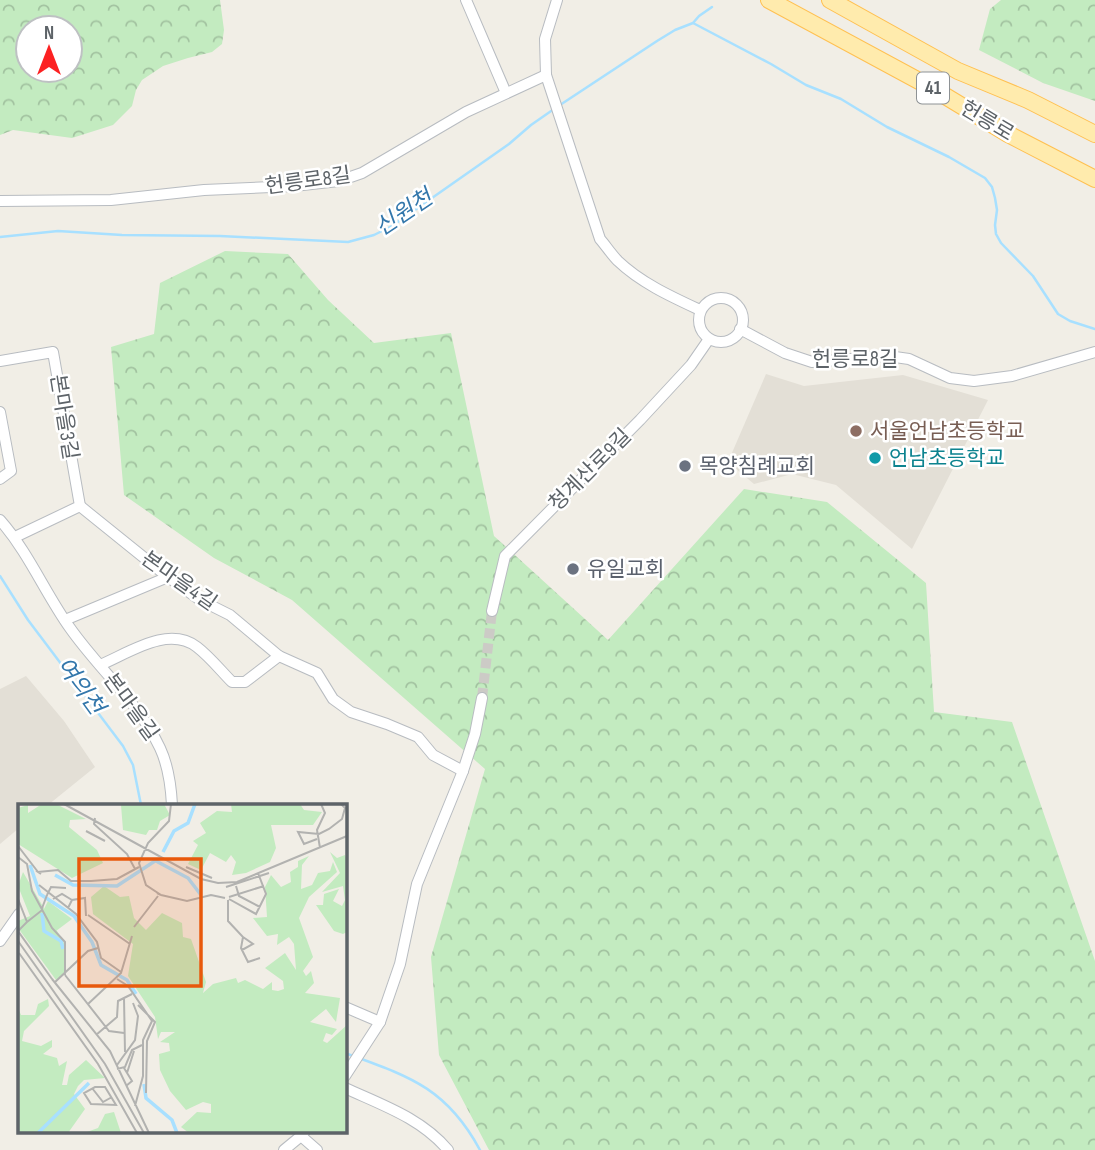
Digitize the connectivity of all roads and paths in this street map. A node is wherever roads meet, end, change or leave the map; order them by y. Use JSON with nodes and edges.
{"nodes":[{"id":1,"x":466,"y":0,"type":"edge"},
{"id":2,"x":557,"y":0,"type":"edge"},
{"id":3,"x":769,"y":0,"type":"edge"},
{"id":4,"x":830,"y":0,"type":"edge"},
{"id":5,"x":546,"y":75,"type":"junction"},
{"id":6,"x":506,"y":93,"type":"junction"},
{"id":7,"x":1095,"y":134,"type":"edge"},
{"id":8,"x":1095,"y":179,"type":"edge"},
{"id":9,"x":0,"y":201,"type":"edge"},
{"id":10,"x":700,"y":310,"type":"junction"},
{"id":11,"x":740,"y":329,"type":"junction"},
{"id":12,"x":709,"y":339,"type":"junction"},
{"id":13,"x":1095,"y":352,"type":"edge"},
{"id":14,"x":0,"y":361,"type":"edge"},
{"id":15,"x":0,"y":411,"type":"edge"},
{"id":16,"x":0,"y":480,"type":"edge"},
{"id":17,"x":80,"y":506,"type":"junction"},
{"id":18,"x":0,"y":520,"type":"edge"},
{"id":19,"x":15,"y":537,"type":"junction"},
{"id":20,"x":168,"y":577,"type":"junction"},
{"id":21,"x":492,"y":611,"type":"tunnel mouth"},
{"id":22,"x":65,"y":620,"type":"junction"},
{"id":23,"x":279,"y":656,"type":"junction"},
{"id":24,"x":100,"y":665,"type":"junction"},
{"id":25,"x":482,"y":698,"type":"tunnel mouth"},
{"id":26,"x":463,"y":771,"type":"junction"},
{"id":27,"x":172,"y":804,"type":"edge"},
{"id":28,"x":18,"y":915,"type":"edge"},
{"id":29,"x":0,"y":941,"type":"edge"},
{"id":30,"x":346,"y":1008,"type":"edge"},
{"id":31,"x":378,"y":1027,"type":"junction"},
{"id":32,"x":346,"y":1075,"type":"edge"},
{"id":33,"x":346,"y":1087,"type":"edge"},
{"id":34,"x":303,"y":1133,"type":"edge"},
{"id":35,"x":284,"y":1150,"type":"edge"},
{"id":36,"x":317,"y":1150,"type":"edge"},
{"id":37,"x":448,"y":1150,"type":"edge"}],
"edges":[{"from":1,"to":6,"type":"street"},
{"from":2,"to":5,"type":"street"},
{"from":3,"to":8,"type":"main road","name":"헌릉로","number":"41"},
{"from":4,"to":7,"type":"main road","name":"헌릉로","number":"41"},
{"from":5,"to":6,"type":"street","name":"헌릉로8길"},
{"from":5,"to":10,"type":"street"},
{"from":6,"to":9,"type":"street","name":"헌릉로8길"},
{"from":10,"to":11,"type":"street"},
{"from":10,"to":12,"type":"street"},
{"from":11,"to":12,"type":"street"},
{"from":11,"to":13,"type":"street","name":"헌릉로8길"},
{"from":12,"to":21,"type":"street","name":"청계산로9길"},
{"from":14,"to":17,"type":"street","name":"본마을3길"},
{"from":15,"to":16,"type":"street"},
{"from":17,"to":19,"type":"street"},
{"from":17,"to":20,"type":"street","name":"본마을4길"},
{"from":18,"to":19,"type":"street","name":"본마을길"},
{"from":19,"to":22,"type":"street","name":"본마을길"},
{"from":20,"to":22,"type":"street"},
{"from":20,"to":23,"type":"street","name":"본마을4길"},
{"from":22,"to":24,"type":"street","name":"본마을길"},
{"from":23,"to":24,"type":"street"},
{"from":23,"to":26,"type":"street"},
{"from":24,"to":27,"type":"street","name":"본마을길"},
{"from":25,"to":26,"type":"street"},
{"from":26,"to":31,"type":"street"},
{"from":28,"to":29,"type":"street"},
{"from":30,"to":31,"type":"street"},
{"from":31,"to":32,"type":"street"},
{"from":33,"to":37,"type":"street"},
{"from":34,"to":35,"type":"street"},
{"from":34,"to":36,"type":"street"}]}
